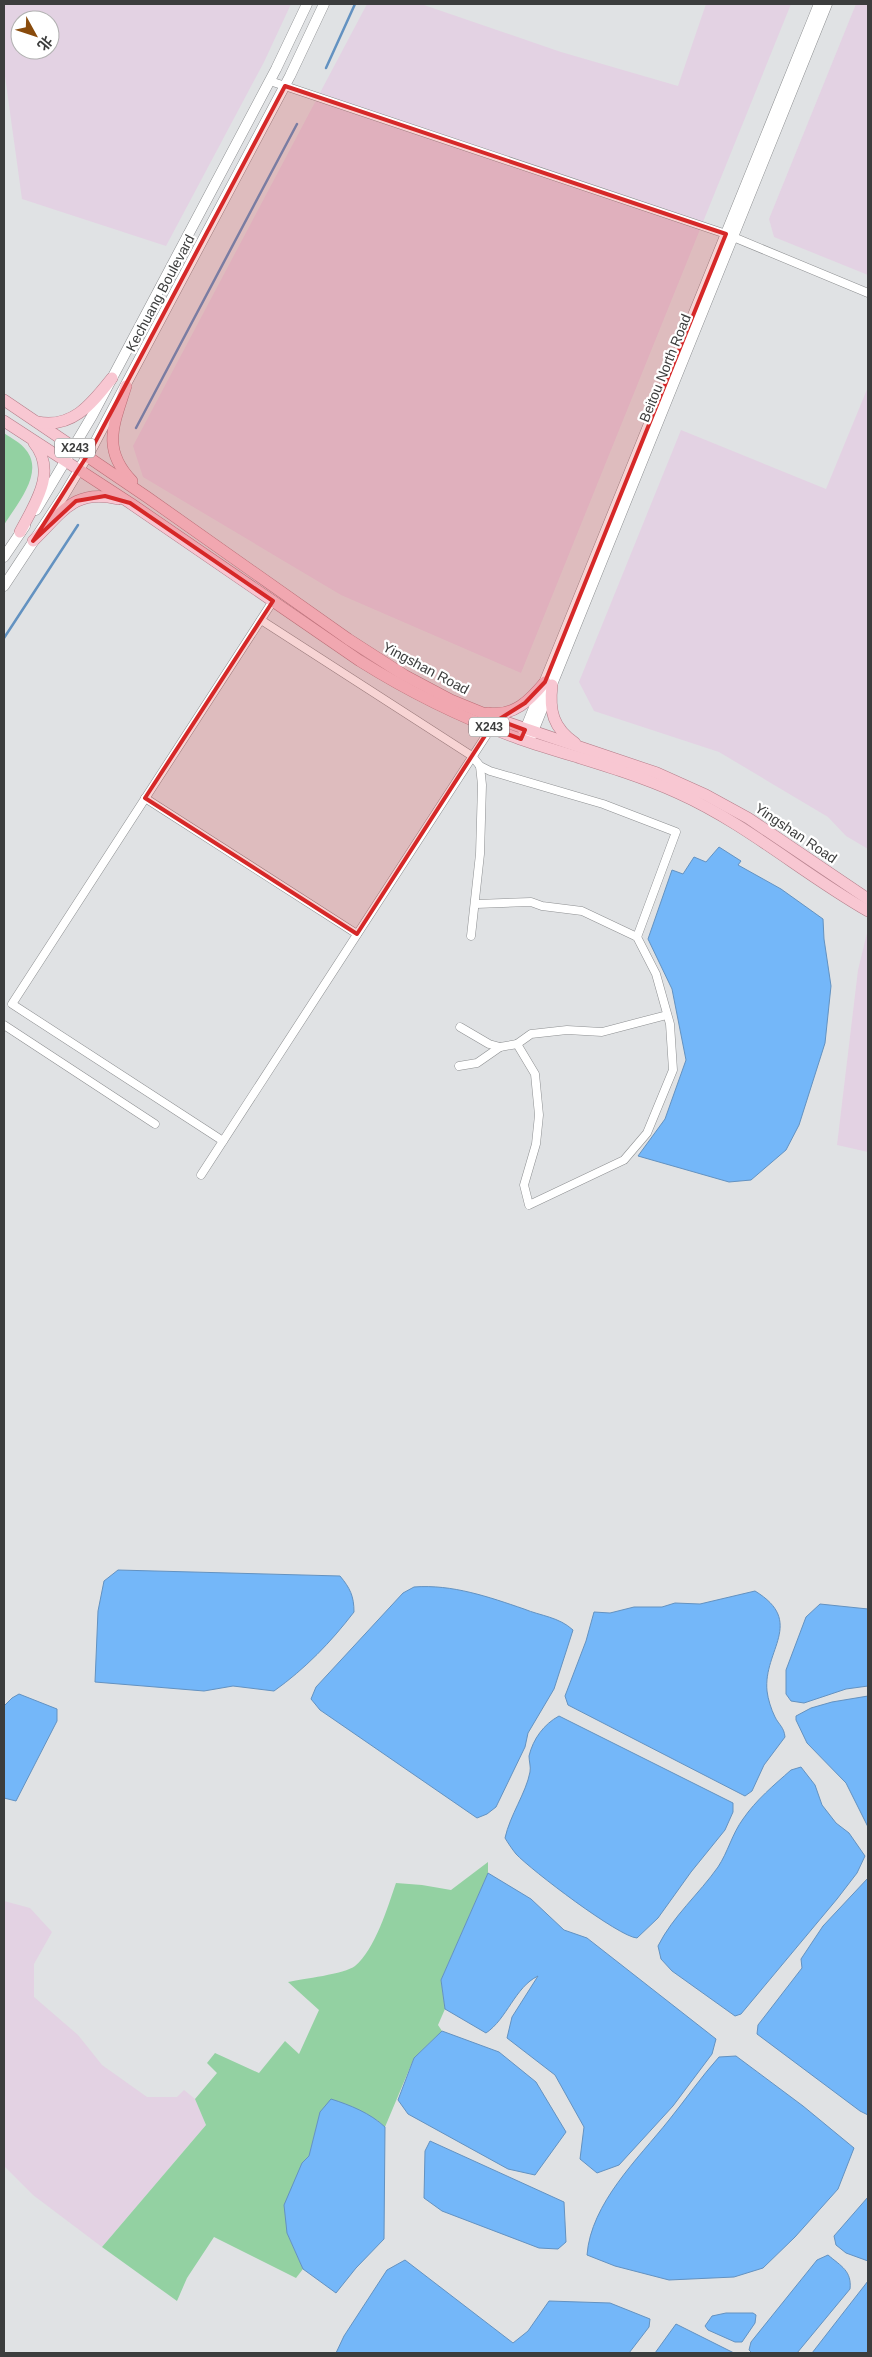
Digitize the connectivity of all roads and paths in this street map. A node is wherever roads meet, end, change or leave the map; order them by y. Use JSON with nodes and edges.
{"nodes":[{"id":1,"x":307,"y":4,"type":"edge"},
{"id":2,"x":324,"y":4,"type":"edge"},
{"id":3,"x":819,"y":4,"type":"edge"},
{"id":4,"x":827,"y":4,"type":"edge"},
{"id":5,"x":270,"y":81,"type":"junction"},
{"id":6,"x":285,"y":86,"type":"junction"},
{"id":7,"x":729,"y":235,"type":"junction"},
{"id":8,"x":868,"y":292,"type":"edge"},
{"id":9,"x":112,"y":378,"type":"junction"},
{"id":10,"x":126,"y":386,"type":"junction"},
{"id":11,"x":4,"y":400,"type":"edge"},
{"id":12,"x":4,"y":421,"type":"edge"},
{"id":13,"x":35,"y":421,"type":"junction"},
{"id":14,"x":32,"y":440,"type":"junction"},
{"id":15,"x":74,"y":448,"type":"junction"},
{"id":16,"x":87,"y":457,"type":"junction"},
{"id":17,"x":66,"y":462,"type":"junction"},
{"id":18,"x":79,"y":470,"type":"junction"},
{"id":19,"x":147,"y":496,"type":"junction"},
{"id":20,"x":130,"y":502,"type":"junction"},
{"id":21,"x":20,"y":532,"type":"junction"},
{"id":22,"x":33,"y":541,"type":"junction"},
{"id":23,"x":4,"y":557,"type":"edge"},
{"id":24,"x":4,"y":586,"type":"edge"},
{"id":25,"x":273,"y":601,"type":"junction"},
{"id":26,"x":261,"y":620,"type":"junction"},
{"id":27,"x":548,"y":683,"type":"junction"},
{"id":28,"x":475,"y":710,"type":"junction"},
{"id":29,"x":490,"y":728,"type":"junction"},
{"id":30,"x":527,"y":736,"type":"junction"},
{"id":31,"x":588,"y":750,"type":"junction"},
{"id":32,"x":472,"y":756,"type":"junction"},
{"id":33,"x":480,"y":766,"type":"junction"},
{"id":34,"x":145,"y":798,"type":"junction"},
{"id":35,"x":868,"y":899,"type":"edge"},
{"id":36,"x":476,"y":904,"type":"junction"},
{"id":37,"x":868,"y":911,"type":"edge"},
{"id":38,"x":357,"y":934,"type":"junction"},
{"id":39,"x":471,"y":936,"type":"dead end"},
{"id":40,"x":637,"y":937,"type":"junction"},
{"id":41,"x":667,"y":1015,"type":"junction"},
{"id":42,"x":4,"y":1025,"type":"edge"},
{"id":43,"x":460,"y":1027,"type":"dead end"},
{"id":44,"x":517,"y":1044,"type":"junction"},
{"id":45,"x":500,"y":1046,"type":"junction"},
{"id":46,"x":459,"y":1066,"type":"dead end"},
{"id":47,"x":155,"y":1124,"type":"dead end"},
{"id":48,"x":223,"y":1141,"type":"junction"},
{"id":49,"x":201,"y":1175,"type":"dead end"}],
"edges":[{"from":1,"to":5,"type":"main road","name":"Kechuang Boulevard"},
{"from":2,"to":6,"type":"main road","name":"Kechuang Boulevard"},
{"from":3,"to":7,"type":"main road","name":"Beitou North Road"},
{"from":4,"to":7,"type":"main road","name":"Beitou North Road"},
{"from":5,"to":6,"type":"street"},
{"from":5,"to":9,"type":"main road","name":"Kechuang Boulevard"},
{"from":6,"to":7,"type":"street"},
{"from":6,"to":10,"type":"main road","name":"Kechuang Boulevard"},
{"from":7,"to":8,"type":"street"},
{"from":7,"to":27,"type":"main road","name":"Beitou North Road"},
{"from":9,"to":13,"type":"main road"},
{"from":9,"to":15,"type":"main road","name":"Kechuang Boulevard"},
{"from":10,"to":16,"type":"main road","name":"Kechuang Boulevard"},
{"from":10,"to":19,"type":"main road"},
{"from":11,"to":13,"type":"main road","name":"Yingshan Road","number":"X243"},
{"from":12,"to":14,"type":"main road","name":"Yingshan Road","number":"X243"},
{"from":13,"to":15,"type":"main road","name":"Yingshan Road","number":"X243"},
{"from":14,"to":17,"type":"main road","name":"Yingshan Road","number":"X243"},
{"from":14,"to":21,"type":"main road"},
{"from":15,"to":16,"type":"main road","name":"Yingshan Road","number":"X243"},
{"from":15,"to":17,"type":"main road","name":"Kechuang Boulevard"},
{"from":16,"to":18,"type":"main road","name":"Kechuang Boulevard"},
{"from":16,"to":19,"type":"main road","name":"Yingshan Road","number":"X243"},
{"from":17,"to":18,"type":"main road","name":"Yingshan Road","number":"X243"},
{"from":17,"to":21,"type":"main road","name":"Kechuang Boulevard"},
{"from":18,"to":20,"type":"main road","name":"Yingshan Road","number":"X243"},
{"from":18,"to":22,"type":"main road","name":"Kechuang Boulevard"},
{"from":19,"to":28,"type":"main road","name":"Yingshan Road","number":"X243"},
{"from":20,"to":22,"type":"main road"},
{"from":20,"to":25,"type":"main road","name":"Yingshan Road","number":"X243"},
{"from":21,"to":23,"type":"main road","name":"Kechuang Boulevard"},
{"from":22,"to":24,"type":"main road","name":"Kechuang Boulevard"},
{"from":25,"to":26,"type":"street"},
{"from":25,"to":29,"type":"main road","name":"Yingshan Road","number":"X243"},
{"from":26,"to":32,"type":"street"},
{"from":26,"to":34,"type":"street"},
{"from":27,"to":28,"type":"main road"},
{"from":27,"to":30,"type":"main road","name":"Beitou North Road"},
{"from":27,"to":31,"type":"main road"},
{"from":28,"to":30,"type":"main road","name":"Yingshan Road","number":"X243"},
{"from":29,"to":30,"type":"main road","name":"Yingshan Road","number":"X243"},
{"from":29,"to":32,"type":"street"},
{"from":30,"to":31,"type":"main road","name":"Yingshan Road","number":"X243"},
{"from":30,"to":37,"type":"main road","name":"Yingshan Road","number":"X243"},
{"from":31,"to":35,"type":"main road","name":"Yingshan Road","number":"X243"},
{"from":32,"to":33,"type":"street"},
{"from":32,"to":38,"type":"street"},
{"from":33,"to":36,"type":"street"},
{"from":33,"to":40,"type":"street"},
{"from":34,"to":38,"type":"street"},
{"from":34,"to":48,"type":"street"},
{"from":36,"to":39,"type":"street"},
{"from":36,"to":40,"type":"street"},
{"from":38,"to":48,"type":"street"},
{"from":40,"to":41,"type":"street"},
{"from":41,"to":44,"type":"street"},
{"from":41,"to":44,"type":"street"},
{"from":42,"to":47,"type":"street"},
{"from":43,"to":45,"type":"street"},
{"from":44,"to":45,"type":"street"},
{"from":45,"to":46,"type":"street"},
{"from":48,"to":49,"type":"street"}]}
